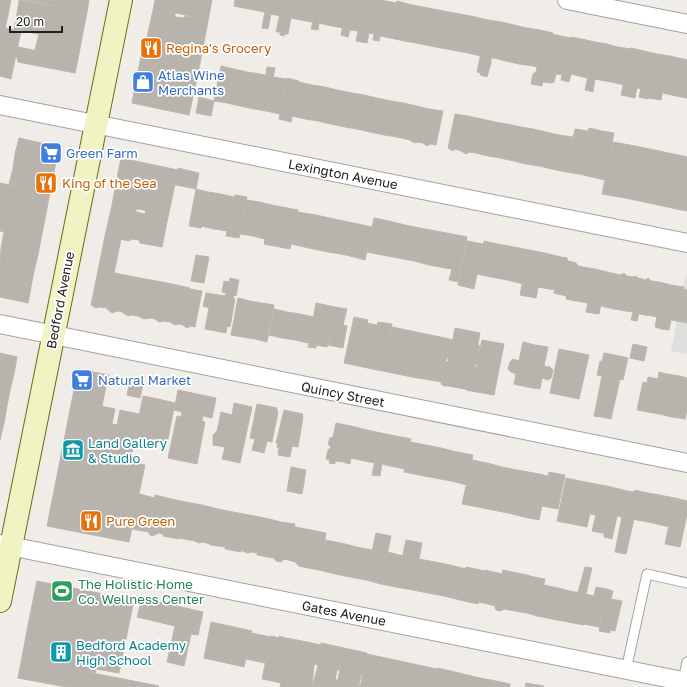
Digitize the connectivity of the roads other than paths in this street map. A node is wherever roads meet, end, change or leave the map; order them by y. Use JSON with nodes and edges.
{"nodes":[{"id":1,"x":121,"y":0,"type":"edge"},
{"id":2,"x":568,"y":0,"type":"edge"},
{"id":3,"x":687,"y":24,"type":"edge"},
{"id":4,"x":0,"y":105,"type":"edge"},
{"id":5,"x":96,"y":124,"type":"junction"},
{"id":6,"x":687,"y":243,"type":"edge"},
{"id":7,"x":0,"y":324,"type":"edge"},
{"id":8,"x":53,"y":335,"type":"junction"},
{"id":9,"x":687,"y":463,"type":"edge"},
{"id":10,"x":5,"y":545,"type":"edge"},
{"id":11,"x":687,"y":583,"type":"edge"},
{"id":12,"x":0,"y":601,"type":"edge"},
{"id":13,"x":687,"y":662,"type":"edge"},
{"id":14,"x":626,"y":670,"type":"junction"},
{"id":15,"x":685,"y":682,"type":"edge"}],
"edges":[{"from":1,"to":5,"type":"main road","name":"Bedford Avenue"},
{"from":2,"to":3,"type":"street"},
{"from":4,"to":5,"type":"street","name":"Lexington Avenue"},
{"from":5,"to":6,"type":"street","name":"Lexington Avenue"},
{"from":5,"to":8,"type":"main road","name":"Bedford Avenue"},
{"from":7,"to":8,"type":"street","name":"Quincy Street"},
{"from":8,"to":9,"type":"street","name":"Quincy Street"},
{"from":8,"to":10,"type":"main road","name":"Bedford Avenue"},
{"from":10,"to":12,"type":"main road","name":"Bedford Avenue"},
{"from":10,"to":14,"type":"street","name":"Gates Avenue"},
{"from":11,"to":14,"type":"lane"},
{"from":13,"to":15,"type":"lane"},
{"from":14,"to":15,"type":"street","name":"Gates Avenue"}]}
